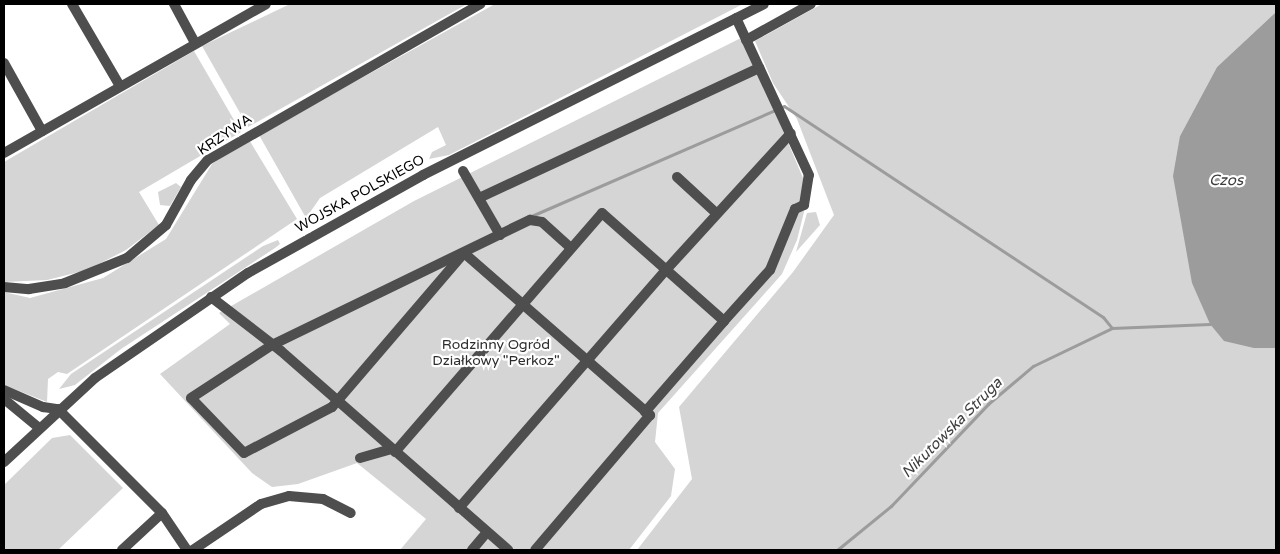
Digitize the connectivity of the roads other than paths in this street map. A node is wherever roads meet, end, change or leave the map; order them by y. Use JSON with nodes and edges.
{"nodes":[{"id":1,"x":72,"y":4,"type":"edge"},
{"id":2,"x":174,"y":4,"type":"edge"},
{"id":3,"x":266,"y":4,"type":"edge"},
{"id":4,"x":480,"y":4,"type":"edge"},
{"id":5,"x":764,"y":4,"type":"edge"},
{"id":6,"x":811,"y":4,"type":"edge"},
{"id":7,"x":736,"y":18,"type":"junction"},
{"id":8,"x":746,"y":40,"type":"junction"},
{"id":9,"x":195,"y":43,"type":"junction"},
{"id":10,"x":4,"y":63,"type":"edge"},
{"id":11,"x":759,"y":68,"type":"junction"},
{"id":12,"x":120,"y":86,"type":"junction"},
{"id":13,"x":42,"y":131,"type":"junction"},
{"id":14,"x":791,"y":133,"type":"junction"},
{"id":15,"x":4,"y":153,"type":"edge"},
{"id":16,"x":463,"y":172,"type":"dead end"},
{"id":17,"x":677,"y":177,"type":"dead end"},
{"id":18,"x":479,"y":198,"type":"junction"},
{"id":19,"x":716,"y":213,"type":"junction"},
{"id":20,"x":500,"y":235,"type":"junction"},
{"id":21,"x":571,"y":248,"type":"junction"},
{"id":22,"x":464,"y":253,"type":"junction"},
{"id":23,"x":666,"y":270,"type":"junction"},
{"id":24,"x":4,"y":288,"type":"edge"},
{"id":25,"x":210,"y":296,"type":"junction"},
{"id":26,"x":523,"y":305,"type":"junction"},
{"id":27,"x":724,"y":321,"type":"junction"},
{"id":28,"x":272,"y":345,"type":"junction"},
{"id":29,"x":586,"y":360,"type":"junction"},
{"id":30,"x":4,"y":390,"type":"edge"},
{"id":31,"x":4,"y":399,"type":"edge"},
{"id":32,"x":337,"y":402,"type":"junction"},
{"id":33,"x":58,"y":409,"type":"junction"},
{"id":34,"x":645,"y":412,"type":"junction"},
{"id":35,"x":38,"y":427,"type":"junction"},
{"id":36,"x":393,"y":450,"type":"junction"},
{"id":37,"x":360,"y":458,"type":"dead end"},
{"id":38,"x":4,"y":462,"type":"edge"},
{"id":39,"x":459,"y":508,"type":"junction"},
{"id":40,"x":162,"y":513,"type":"junction"},
{"id":41,"x":351,"y":513,"type":"dead end"},
{"id":42,"x":487,"y":532,"type":"junction"},
{"id":43,"x":198,"y":549,"type":"edge"},
{"id":44,"x":122,"y":550,"type":"edge"},
{"id":45,"x":187,"y":550,"type":"edge"},
{"id":46,"x":472,"y":550,"type":"edge"},
{"id":47,"x":508,"y":550,"type":"edge"},
{"id":48,"x":535,"y":550,"type":"edge"}],
"edges":[{"from":1,"to":12,"type":"street"},
{"from":2,"to":9,"type":"street"},
{"from":3,"to":9,"type":"street"},
{"from":4,"to":24,"type":"street","name":"KRZYWA"},
{"from":5,"to":7,"type":"street","name":"WOJSKA POLSKIEGO"},
{"from":6,"to":8,"type":"street"},
{"from":7,"to":8,"type":"street"},
{"from":7,"to":25,"type":"street","name":"WOJSKA POLSKIEGO"},
{"from":8,"to":11,"type":"street"},
{"from":9,"to":12,"type":"street"},
{"from":10,"to":13,"type":"street"},
{"from":11,"to":14,"type":"street"},
{"from":11,"to":18,"type":"street"},
{"from":12,"to":13,"type":"street"},
{"from":13,"to":15,"type":"street"},
{"from":14,"to":19,"type":"street"},
{"from":14,"to":27,"type":"street"},
{"from":16,"to":18,"type":"street"},
{"from":17,"to":19,"type":"street"},
{"from":18,"to":20,"type":"street"},
{"from":19,"to":23,"type":"street"},
{"from":20,"to":21,"type":"street"},
{"from":20,"to":22,"type":"street"},
{"from":21,"to":23,"type":"street"},
{"from":21,"to":26,"type":"street"},
{"from":22,"to":26,"type":"street"},
{"from":22,"to":28,"type":"street"},
{"from":22,"to":32,"type":"street"},
{"from":23,"to":27,"type":"street"},
{"from":23,"to":29,"type":"street"},
{"from":25,"to":28,"type":"street"},
{"from":25,"to":33,"type":"street","name":"WOJSKA POLSKIEGO"},
{"from":26,"to":29,"type":"street"},
{"from":26,"to":36,"type":"street"},
{"from":27,"to":34,"type":"street"},
{"from":28,"to":32,"type":"street"},
{"from":28,"to":32,"type":"street"},
{"from":29,"to":34,"type":"street"},
{"from":29,"to":39,"type":"street"},
{"from":30,"to":33,"type":"street"},
{"from":31,"to":35,"type":"street"},
{"from":32,"to":36,"type":"street"},
{"from":33,"to":35,"type":"street","name":"WOJSKA POLSKIEGO"},
{"from":33,"to":40,"type":"street"},
{"from":34,"to":48,"type":"street"},
{"from":35,"to":38,"type":"street","name":"WOJSKA POLSKIEGO"},
{"from":36,"to":37,"type":"street"},
{"from":36,"to":39,"type":"street"},
{"from":39,"to":42,"type":"street"},
{"from":40,"to":44,"type":"street"},
{"from":40,"to":45,"type":"street"},
{"from":41,"to":43,"type":"street"},
{"from":42,"to":46,"type":"street"},
{"from":42,"to":47,"type":"street"}]}
